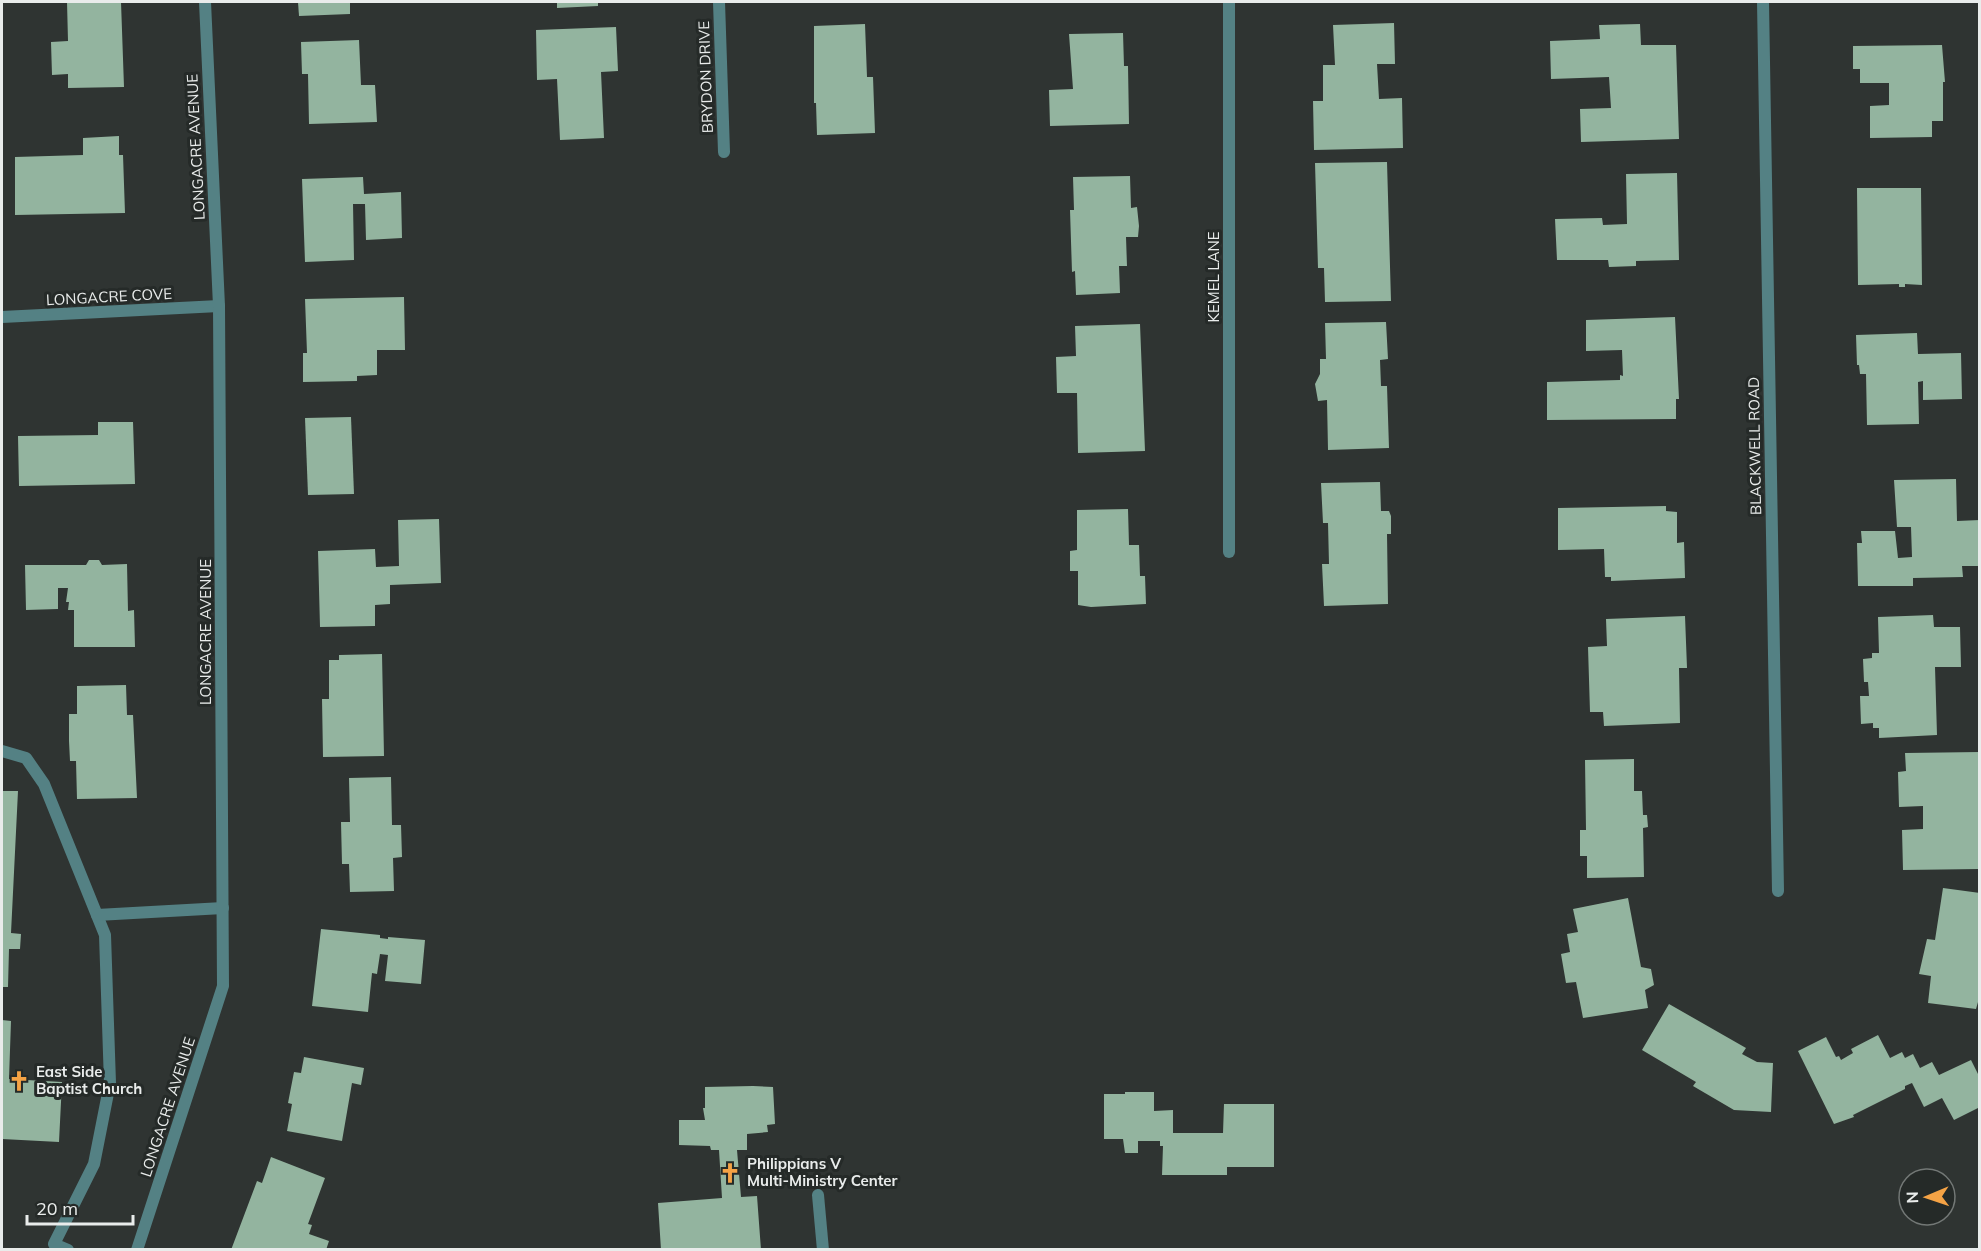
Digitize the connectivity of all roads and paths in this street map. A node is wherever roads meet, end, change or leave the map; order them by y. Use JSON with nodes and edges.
{"nodes":[{"id":1,"x":205,"y":2,"type":"edge"},
{"id":2,"x":719,"y":2,"type":"edge"},
{"id":3,"x":1228,"y":2,"type":"edge"},
{"id":4,"x":1763,"y":2,"type":"edge"},
{"id":5,"x":724,"y":152,"type":"dead end"},
{"id":6,"x":219,"y":306,"type":"junction"},
{"id":7,"x":2,"y":318,"type":"edge"},
{"id":8,"x":1228,"y":552,"type":"dead end"},
{"id":9,"x":2,"y":751,"type":"edge"},
{"id":10,"x":1778,"y":891,"type":"dead end"},
{"id":11,"x":223,"y":908,"type":"junction"},
{"id":12,"x":97,"y":915,"type":"junction"},
{"id":13,"x":818,"y":1196,"type":"dead end"},
{"id":14,"x":68,"y":1250,"type":"edge"},
{"id":15,"x":137,"y":1250,"type":"edge"},
{"id":16,"x":823,"y":1250,"type":"edge"}],
"edges":[{"from":1,"to":6,"type":"street","name":"LONGACRE AVENUE"},
{"from":2,"to":5,"type":"street","name":"BRYDON DRIVE"},
{"from":3,"to":8,"type":"street","name":"KEMEL LANE"},
{"from":4,"to":10,"type":"street","name":"BLACKWELL ROAD"},
{"from":6,"to":7,"type":"street","name":"LONGACRE COVE"},
{"from":6,"to":11,"type":"street","name":"LONGACRE AVENUE"},
{"from":9,"to":12,"type":"street"},
{"from":11,"to":12,"type":"street"},
{"from":11,"to":15,"type":"street","name":"LONGACRE AVENUE"},
{"from":12,"to":14,"type":"street"},
{"from":13,"to":16,"type":"street"}]}
